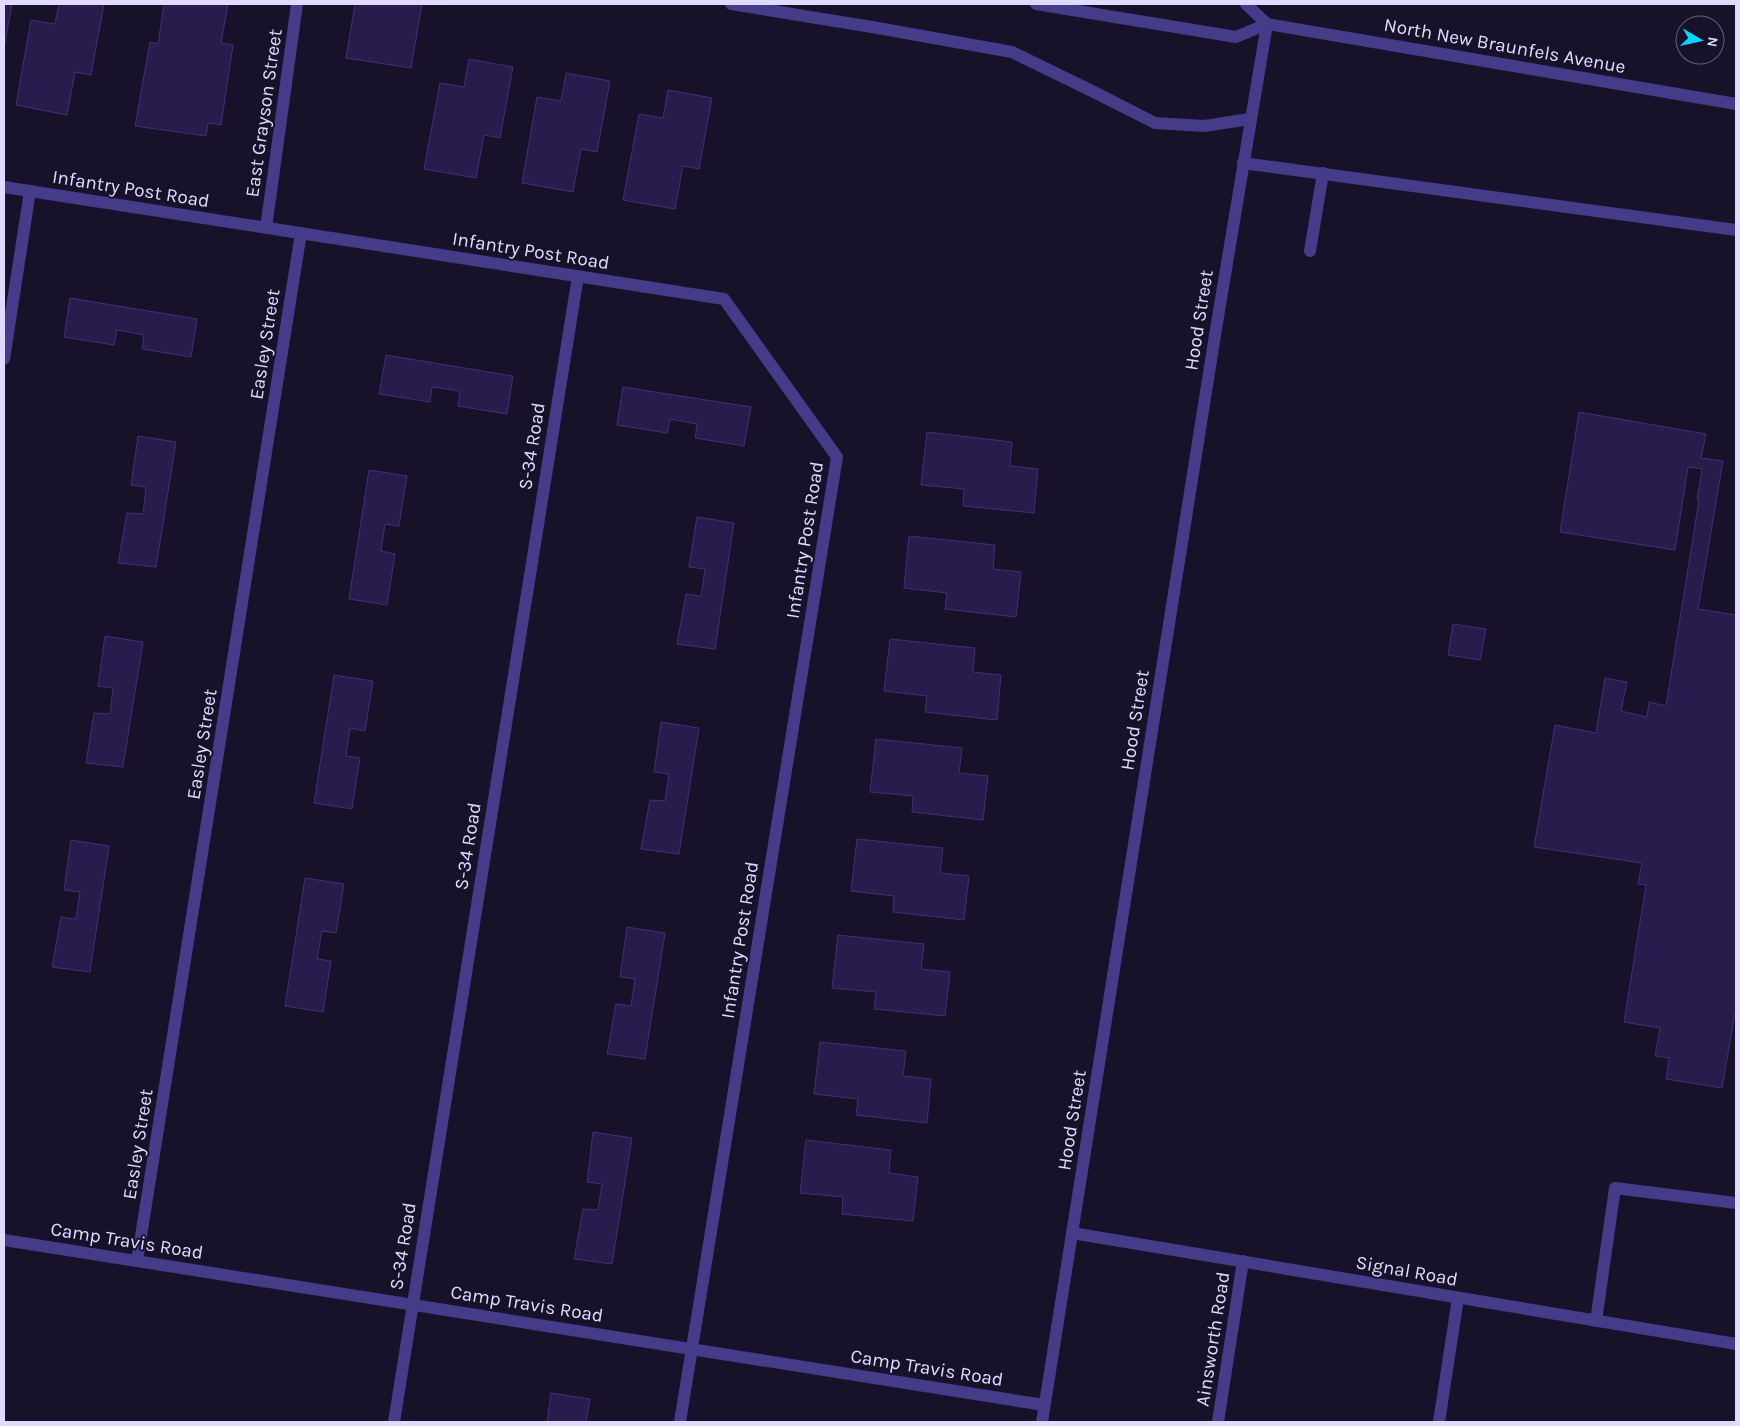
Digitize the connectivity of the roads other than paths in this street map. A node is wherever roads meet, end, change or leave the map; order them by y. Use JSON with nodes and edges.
{"nodes":[{"id":1,"x":296,"y":4,"type":"edge"},
{"id":2,"x":731,"y":4,"type":"edge"},
{"id":3,"x":1036,"y":4,"type":"edge"},
{"id":4,"x":1246,"y":4,"type":"edge"},
{"id":5,"x":1267,"y":24,"type":"junction"},
{"id":6,"x":1736,"y":104,"type":"edge"},
{"id":7,"x":1250,"y":119,"type":"junction"},
{"id":8,"x":1243,"y":162,"type":"junction"},
{"id":9,"x":1323,"y":173,"type":"junction"},
{"id":10,"x":4,"y":187,"type":"edge"},
{"id":11,"x":30,"y":191,"type":"junction"},
{"id":12,"x":266,"y":228,"type":"junction"},
{"id":13,"x":1736,"y":230,"type":"edge"},
{"id":14,"x":301,"y":233,"type":"junction"},
{"id":15,"x":1310,"y":252,"type":"dead end"},
{"id":16,"x":578,"y":276,"type":"junction"},
{"id":17,"x":4,"y":359,"type":"edge"},
{"id":18,"x":1736,"y":1203,"type":"edge"},
{"id":19,"x":1072,"y":1233,"type":"junction"},
{"id":20,"x":4,"y":1240,"type":"edge"},
{"id":21,"x":137,"y":1261,"type":"junction"},
{"id":22,"x":1243,"y":1261,"type":"junction"},
{"id":23,"x":1458,"y":1298,"type":"junction"},
{"id":24,"x":412,"y":1304,"type":"junction"},
{"id":25,"x":1596,"y":1320,"type":"junction"},
{"id":26,"x":1736,"y":1344,"type":"edge"},
{"id":27,"x":692,"y":1349,"type":"junction"},
{"id":28,"x":1044,"y":1405,"type":"junction"},
{"id":29,"x":394,"y":1422,"type":"edge"},
{"id":30,"x":680,"y":1422,"type":"edge"},
{"id":31,"x":1042,"y":1422,"type":"edge"},
{"id":32,"x":1218,"y":1422,"type":"edge"},
{"id":33,"x":1439,"y":1422,"type":"edge"}],
"edges":[{"from":1,"to":12,"type":"street","name":"East Grayson Street"},
{"from":2,"to":7,"type":"street"},
{"from":3,"to":5,"type":"street"},
{"from":4,"to":5,"type":"street"},
{"from":5,"to":6,"type":"street","name":"North New Braunfels Avenue"},
{"from":5,"to":7,"type":"street","name":"Hood Street"},
{"from":7,"to":8,"type":"street","name":"Hood Street"},
{"from":8,"to":9,"type":"street"},
{"from":8,"to":19,"type":"street","name":"Hood Street"},
{"from":9,"to":13,"type":"street"},
{"from":9,"to":15,"type":"street"},
{"from":10,"to":11,"type":"street","name":"Infantry Post Road"},
{"from":11,"to":12,"type":"street","name":"Infantry Post Road"},
{"from":11,"to":17,"type":"street"},
{"from":12,"to":14,"type":"street","name":"Infantry Post Road"},
{"from":14,"to":16,"type":"street","name":"Infantry Post Road"},
{"from":14,"to":21,"type":"street","name":"Easley Street"},
{"from":16,"to":24,"type":"street","name":"S-34 Road"},
{"from":16,"to":27,"type":"street","name":"Infantry Post Road"},
{"from":18,"to":25,"type":"street"},
{"from":19,"to":22,"type":"street","name":"Signal Road"},
{"from":19,"to":28,"type":"street","name":"Hood Street"},
{"from":20,"to":21,"type":"street","name":"Camp Travis Road"},
{"from":21,"to":24,"type":"street","name":"Camp Travis Road"},
{"from":22,"to":23,"type":"street","name":"Signal Road"},
{"from":22,"to":32,"type":"street","name":"Ainsworth Road"},
{"from":23,"to":25,"type":"street","name":"Signal Road"},
{"from":23,"to":33,"type":"street"},
{"from":24,"to":27,"type":"street","name":"Camp Travis Road"},
{"from":24,"to":29,"type":"street","name":"S-34 Road"},
{"from":25,"to":26,"type":"street","name":"Signal Road"},
{"from":27,"to":28,"type":"street","name":"Camp Travis Road"},
{"from":27,"to":30,"type":"street","name":"Infantry Post Road"},
{"from":28,"to":31,"type":"street","name":"Hood Street"}]}
